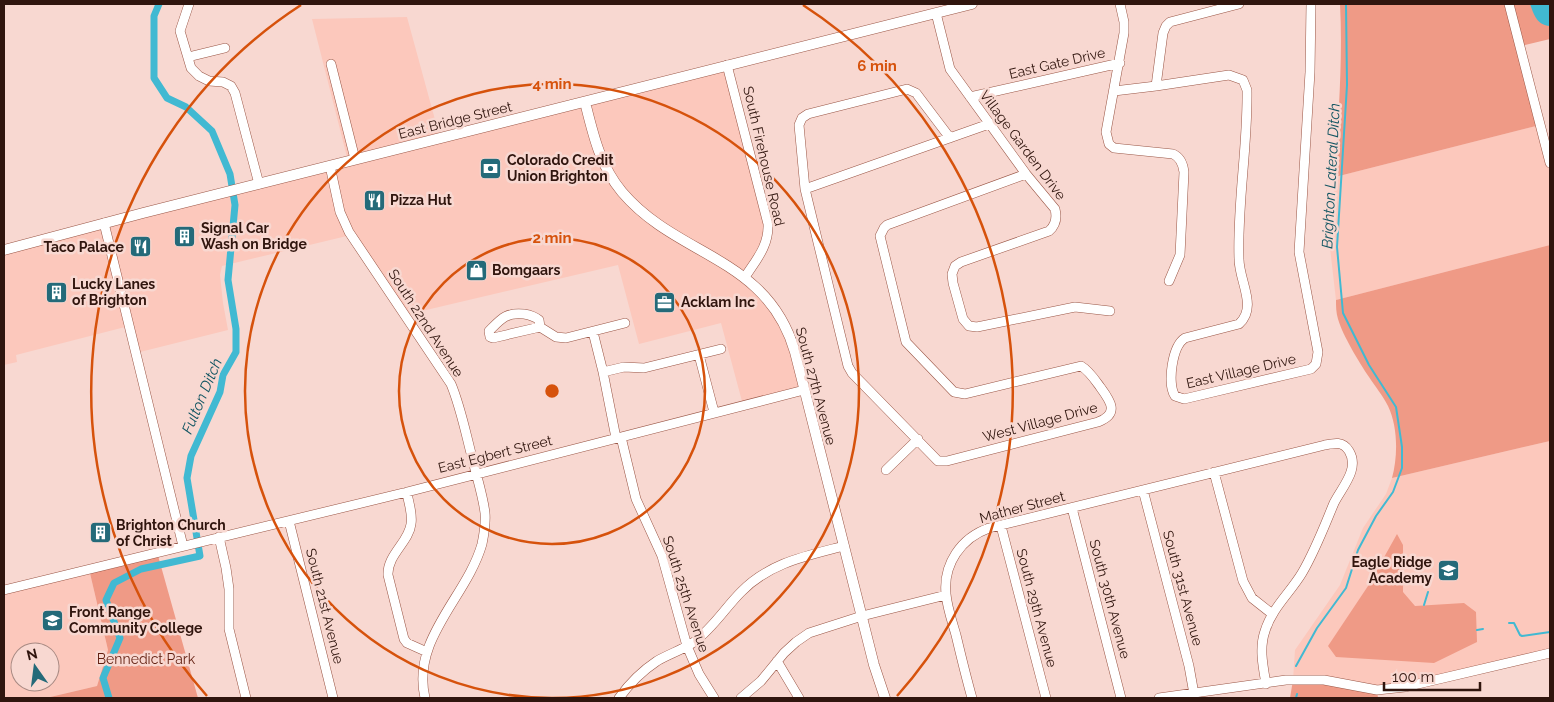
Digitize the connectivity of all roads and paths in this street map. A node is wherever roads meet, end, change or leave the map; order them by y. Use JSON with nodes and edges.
{"nodes":[{"id":1,"x":190,"y":4,"type":"edge"},
{"id":2,"x":972,"y":4,"type":"edge"},
{"id":3,"x":1120,"y":4,"type":"edge"},
{"id":4,"x":1239,"y":4,"type":"edge"},
{"id":5,"x":1311,"y":4,"type":"edge"},
{"id":6,"x":1509,"y":4,"type":"edge"},
{"id":7,"x":936,"y":13,"type":"junction"},
{"id":8,"x":225,"y":48,"type":"dead end"},
{"id":9,"x":188,"y":57,"type":"junction"},
{"id":10,"x":1120,"y":63,"type":"junction"},
{"id":11,"x":331,"y":64,"type":"dead end"},
{"id":12,"x":727,"y":66,"type":"junction"},
{"id":13,"x":1156,"y":86,"type":"junction"},
{"id":14,"x":1114,"y":91,"type":"junction"},
{"id":15,"x":970,"y":97,"type":"junction"},
{"id":16,"x":585,"y":102,"type":"junction"},
{"id":17,"x":989,"y":124,"type":"junction"},
{"id":18,"x":950,"y":138,"type":"junction"},
{"id":19,"x":355,"y":160,"type":"junction"},
{"id":20,"x":1550,"y":163,"type":"edge"},
{"id":21,"x":330,"y":166,"type":"junction"},
{"id":22,"x":1026,"y":174,"type":"junction"},
{"id":23,"x":259,"y":184,"type":"junction"},
{"id":24,"x":805,"y":190,"type":"junction"},
{"id":25,"x":104,"y":223,"type":"junction"},
{"id":26,"x":4,"y":250,"type":"edge"},
{"id":27,"x":745,"y":277,"type":"junction"},
{"id":28,"x":1170,"y":281,"type":"dead end"},
{"id":29,"x":1110,"y":312,"type":"dead end"},
{"id":30,"x":625,"y":323,"type":"dead end"},
{"id":31,"x":540,"y":327,"type":"junction"},
{"id":32,"x":593,"y":332,"type":"junction"},
{"id":33,"x":721,"y":349,"type":"dead end"},
{"id":34,"x":699,"y":354,"type":"junction"},
{"id":35,"x":604,"y":372,"type":"junction"},
{"id":36,"x":804,"y":390,"type":"junction"},
{"id":37,"x":714,"y":412,"type":"junction"},
{"id":38,"x":618,"y":438,"type":"junction"},
{"id":39,"x":918,"y":439,"type":"junction"},
{"id":40,"x":886,"y":470,"type":"dead end"},
{"id":41,"x":1214,"y":472,"type":"junction"},
{"id":42,"x":476,"y":473,"type":"junction"},
{"id":43,"x":1143,"y":490,"type":"junction"},
{"id":44,"x":406,"y":492,"type":"junction"},
{"id":45,"x":1072,"y":508,"type":"junction"},
{"id":46,"x":289,"y":521,"type":"junction"},
{"id":47,"x":1001,"y":526,"type":"junction"},
{"id":48,"x":219,"y":537,"type":"junction"},
{"id":49,"x":188,"y":545,"type":"junction"},
{"id":50,"x":844,"y":546,"type":"junction"},
{"id":51,"x":4,"y":590,"type":"edge"},
{"id":52,"x":946,"y":595,"type":"junction"},
{"id":53,"x":1271,"y":613,"type":"junction"},
{"id":54,"x":862,"y":616,"type":"junction"},
{"id":55,"x":687,"y":646,"type":"junction"},
{"id":56,"x":427,"y":652,"type":"junction"},
{"id":57,"x":1550,"y":653,"type":"edge"},
{"id":58,"x":777,"y":661,"type":"junction"},
{"id":59,"x":1266,"y":684,"type":"junction"},
{"id":60,"x":1194,"y":694,"type":"junction"},
{"id":61,"x":1378,"y":694,"type":"edge"},
{"id":62,"x":246,"y":698,"type":"edge"},
{"id":63,"x":334,"y":698,"type":"edge"},
{"id":64,"x":425,"y":698,"type":"edge"},
{"id":65,"x":619,"y":698,"type":"edge"},
{"id":66,"x":714,"y":698,"type":"edge"},
{"id":67,"x":741,"y":698,"type":"edge"},
{"id":68,"x":798,"y":698,"type":"edge"},
{"id":69,"x":885,"y":698,"type":"edge"},
{"id":70,"x":972,"y":698,"type":"edge"},
{"id":71,"x":1046,"y":698,"type":"edge"},
{"id":72,"x":1121,"y":698,"type":"edge"},
{"id":73,"x":1159,"y":698,"type":"edge"}],
"edges":[{"from":1,"to":9,"type":"street"},
{"from":2,"to":7,"type":"main road","name":"East Bridge Street"},
{"from":3,"to":10,"type":"street"},
{"from":4,"to":13,"type":"street"},
{"from":5,"to":13,"type":"street","name":"East Village Drive"},
{"from":6,"to":20,"type":"street"},
{"from":7,"to":12,"type":"main road","name":"East Bridge Street"},
{"from":7,"to":15,"type":"street","name":"Village Garden Drive"},
{"from":8,"to":9,"type":"street"},
{"from":9,"to":23,"type":"street"},
{"from":10,"to":14,"type":"street"},
{"from":10,"to":15,"type":"street","name":"East Gate Drive"},
{"from":11,"to":19,"type":"street"},
{"from":12,"to":16,"type":"main road","name":"East Bridge Street"},
{"from":12,"to":27,"type":"street","name":"South Firehouse Road"},
{"from":13,"to":14,"type":"street","name":"East Village Drive"},
{"from":14,"to":28,"type":"street"},
{"from":15,"to":17,"type":"street","name":"Village Garden Drive"},
{"from":16,"to":19,"type":"main road","name":"East Bridge Street"},
{"from":16,"to":27,"type":"main road","name":"South 27th Avenue"},
{"from":17,"to":18,"type":"street"},
{"from":17,"to":22,"type":"street","name":"Village Garden Drive"},
{"from":18,"to":24,"type":"street"},
{"from":18,"to":24,"type":"street","name":"West Village Drive"},
{"from":19,"to":21,"type":"main road","name":"East Bridge Street"},
{"from":21,"to":23,"type":"main road","name":"East Bridge Street"},
{"from":21,"to":42,"type":"street","name":"South 22nd Avenue"},
{"from":22,"to":29,"type":"street","name":"Village Garden Drive"},
{"from":22,"to":39,"type":"street","name":"West Village Drive"},
{"from":23,"to":25,"type":"main road","name":"East Bridge Street"},
{"from":24,"to":39,"type":"street","name":"West Village Drive"},
{"from":25,"to":26,"type":"main road","name":"East Bridge Street"},
{"from":25,"to":49,"type":"street"},
{"from":27,"to":36,"type":"main road","name":"South 27th Avenue"},
{"from":30,"to":32,"type":"street"},
{"from":31,"to":31,"type":"street"},
{"from":31,"to":32,"type":"street"},
{"from":32,"to":35,"type":"street","name":"South 25th Avenue"},
{"from":33,"to":34,"type":"street"},
{"from":34,"to":35,"type":"street"},
{"from":34,"to":37,"type":"street"},
{"from":35,"to":38,"type":"street","name":"South 25th Avenue"},
{"from":36,"to":37,"type":"street","name":"East Egbert Street"},
{"from":36,"to":50,"type":"main road","name":"South 27th Avenue"},
{"from":37,"to":38,"type":"street","name":"East Egbert Street"},
{"from":38,"to":42,"type":"street","name":"East Egbert Street"},
{"from":38,"to":55,"type":"street","name":"South 25th Avenue"},
{"from":39,"to":40,"type":"street"},
{"from":41,"to":43,"type":"street","name":"Mather Street"},
{"from":41,"to":53,"type":"street"},
{"from":41,"to":53,"type":"street","name":"Mather Street"},
{"from":42,"to":44,"type":"street","name":"East Egbert Street"},
{"from":42,"to":56,"type":"street","name":"South 22nd Avenue"},
{"from":43,"to":45,"type":"street","name":"Mather Street"},
{"from":43,"to":60,"type":"street","name":"South 31st Avenue"},
{"from":44,"to":46,"type":"street","name":"East Egbert Street"},
{"from":44,"to":56,"type":"street"},
{"from":45,"to":47,"type":"street","name":"Mather Street"},
{"from":45,"to":72,"type":"street","name":"South 30th Avenue"},
{"from":46,"to":48,"type":"street","name":"East Egbert Street"},
{"from":46,"to":63,"type":"street","name":"South 21st Avenue"},
{"from":47,"to":52,"type":"street","name":"Mather Street"},
{"from":47,"to":71,"type":"street","name":"South 29th Avenue"},
{"from":48,"to":49,"type":"street","name":"East Egbert Street"},
{"from":48,"to":62,"type":"street"},
{"from":49,"to":51,"type":"street","name":"East Egbert Street"},
{"from":50,"to":54,"type":"main road","name":"South 27th Avenue"},
{"from":50,"to":55,"type":"street"},
{"from":52,"to":54,"type":"street"},
{"from":52,"to":70,"type":"street","name":"Mather Street"},
{"from":53,"to":59,"type":"street"},
{"from":54,"to":58,"type":"street"},
{"from":54,"to":69,"type":"main road","name":"South 27th Avenue"},
{"from":55,"to":65,"type":"street"},
{"from":55,"to":66,"type":"street","name":"South 25th Avenue"},
{"from":56,"to":64,"type":"street","name":"South 22nd Avenue"},
{"from":57,"to":61,"type":"street"},
{"from":58,"to":67,"type":"street"},
{"from":58,"to":68,"type":"street"},
{"from":59,"to":60,"type":"street"},
{"from":59,"to":61,"type":"street"},
{"from":60,"to":73,"type":"street"}]}
